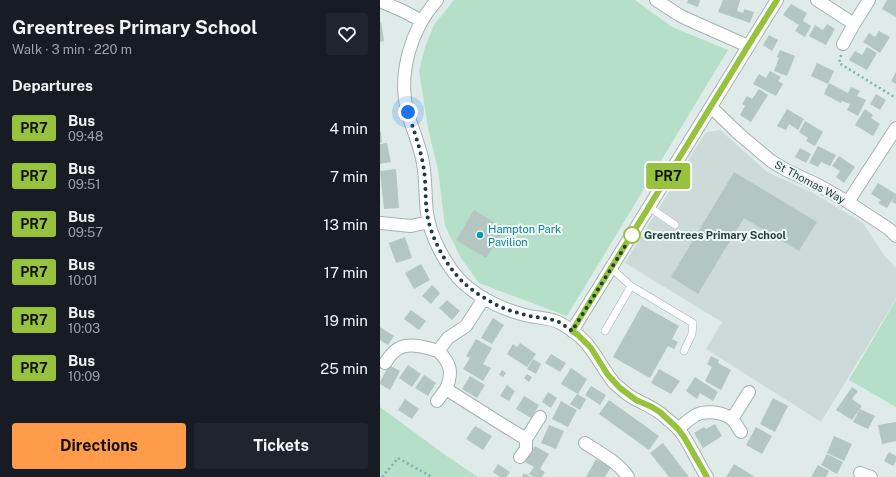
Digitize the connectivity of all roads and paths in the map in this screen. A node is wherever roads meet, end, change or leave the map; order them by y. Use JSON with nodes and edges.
{"nodes":[{"id":1,"x":437,"y":0,"type":"edge"},
{"id":2,"x":656,"y":0,"type":"edge"},
{"id":3,"x":777,"y":0,"type":"edge"},
{"id":4,"x":817,"y":0,"type":"edge"},
{"id":5,"x":869,"y":0,"type":"edge"},
{"id":6,"x":380,"y":1,"type":"edge"},
{"id":7,"x":422,"y":21,"type":"junction"},
{"id":8,"x":854,"y":24,"type":"junction"},
{"id":9,"x":843,"y":44,"type":"joint"},
{"id":10,"x":748,"y":46,"type":"junction"},
{"id":11,"x":896,"y":98,"type":"edge"},
{"id":12,"x":711,"y":108,"type":"junction"},
{"id":13,"x":896,"y":128,"type":"edge"},
{"id":14,"x":848,"y":202,"type":"junction"},
{"id":15,"x":649,"y":208,"type":"junction"},
{"id":16,"x":429,"y":222,"type":"junction"},
{"id":17,"x":380,"y":223,"type":"edge"},
{"id":18,"x":675,"y":225,"type":"dead end"},
{"id":19,"x":896,"y":236,"type":"edge"},
{"id":20,"x":611,"y":268,"type":"junction"},
{"id":21,"x":631,"y":286,"type":"junction"},
{"id":22,"x":484,"y":298,"type":"junction"},
{"id":23,"x":572,"y":331,"type":"junction"},
{"id":24,"x":605,"y":331,"type":"dead end"},
{"id":25,"x":438,"y":351,"type":"junction"},
{"id":26,"x":684,"y":351,"type":"dead end"},
{"id":27,"x":385,"y":363,"type":"dead end"},
{"id":28,"x":446,"y":389,"type":"junction"},
{"id":29,"x":749,"y":392,"type":"dead end"},
{"id":30,"x":437,"y":401,"type":"dead end"},
{"id":31,"x":540,"y":416,"type":"dead end"},
{"id":32,"x":732,"y":418,"type":"junction"},
{"id":33,"x":678,"y":429,"type":"junction"},
{"id":34,"x":741,"y":432,"type":"dead end"},
{"id":35,"x":526,"y":439,"type":"junction"},
{"id":36,"x":584,"y":443,"type":"dead end"},
{"id":37,"x":520,"y":457,"type":"dead end"},
{"id":38,"x":382,"y":477,"type":"edge"},
{"id":39,"x":432,"y":477,"type":"edge"},
{"id":40,"x":628,"y":477,"type":"edge"},
{"id":41,"x":707,"y":477,"type":"edge"}],
"edges":[{"from":1,"to":7,"type":"street"},
{"from":2,"to":10,"type":"street"},
{"from":3,"to":10,"type":"street"},
{"from":4,"to":8,"type":"street"},
{"from":5,"to":8,"type":"street"},
{"from":6,"to":7,"type":"street"},
{"from":7,"to":16,"type":"street"},
{"from":8,"to":9,"type":"street"},
{"from":9,"to":11,"type":"path"},
{"from":10,"to":12,"type":"street"},
{"from":12,"to":14,"type":"street","name":"St Thomas Way"},
{"from":12,"to":15,"type":"street"},
{"from":13,"to":14,"type":"street"},
{"from":14,"to":19,"type":"street","name":"St Thomas Way"},
{"from":15,"to":18,"type":"lane"},
{"from":15,"to":20,"type":"street"},
{"from":16,"to":17,"type":"street"},
{"from":16,"to":22,"type":"street"},
{"from":20,"to":21,"type":"lane"},
{"from":20,"to":23,"type":"street"},
{"from":21,"to":24,"type":"lane"},
{"from":21,"to":26,"type":"lane"},
{"from":22,"to":23,"type":"street"},
{"from":22,"to":25,"type":"street"},
{"from":23,"to":33,"type":"street"},
{"from":25,"to":27,"type":"street"},
{"from":25,"to":28,"type":"street"},
{"from":28,"to":30,"type":"street"},
{"from":28,"to":35,"type":"street"},
{"from":29,"to":32,"type":"street"},
{"from":31,"to":35,"type":"street"},
{"from":32,"to":33,"type":"street"},
{"from":32,"to":34,"type":"street"},
{"from":33,"to":41,"type":"street"},
{"from":35,"to":37,"type":"street"},
{"from":36,"to":40,"type":"street"},
{"from":38,"to":39,"type":"path"}]}
